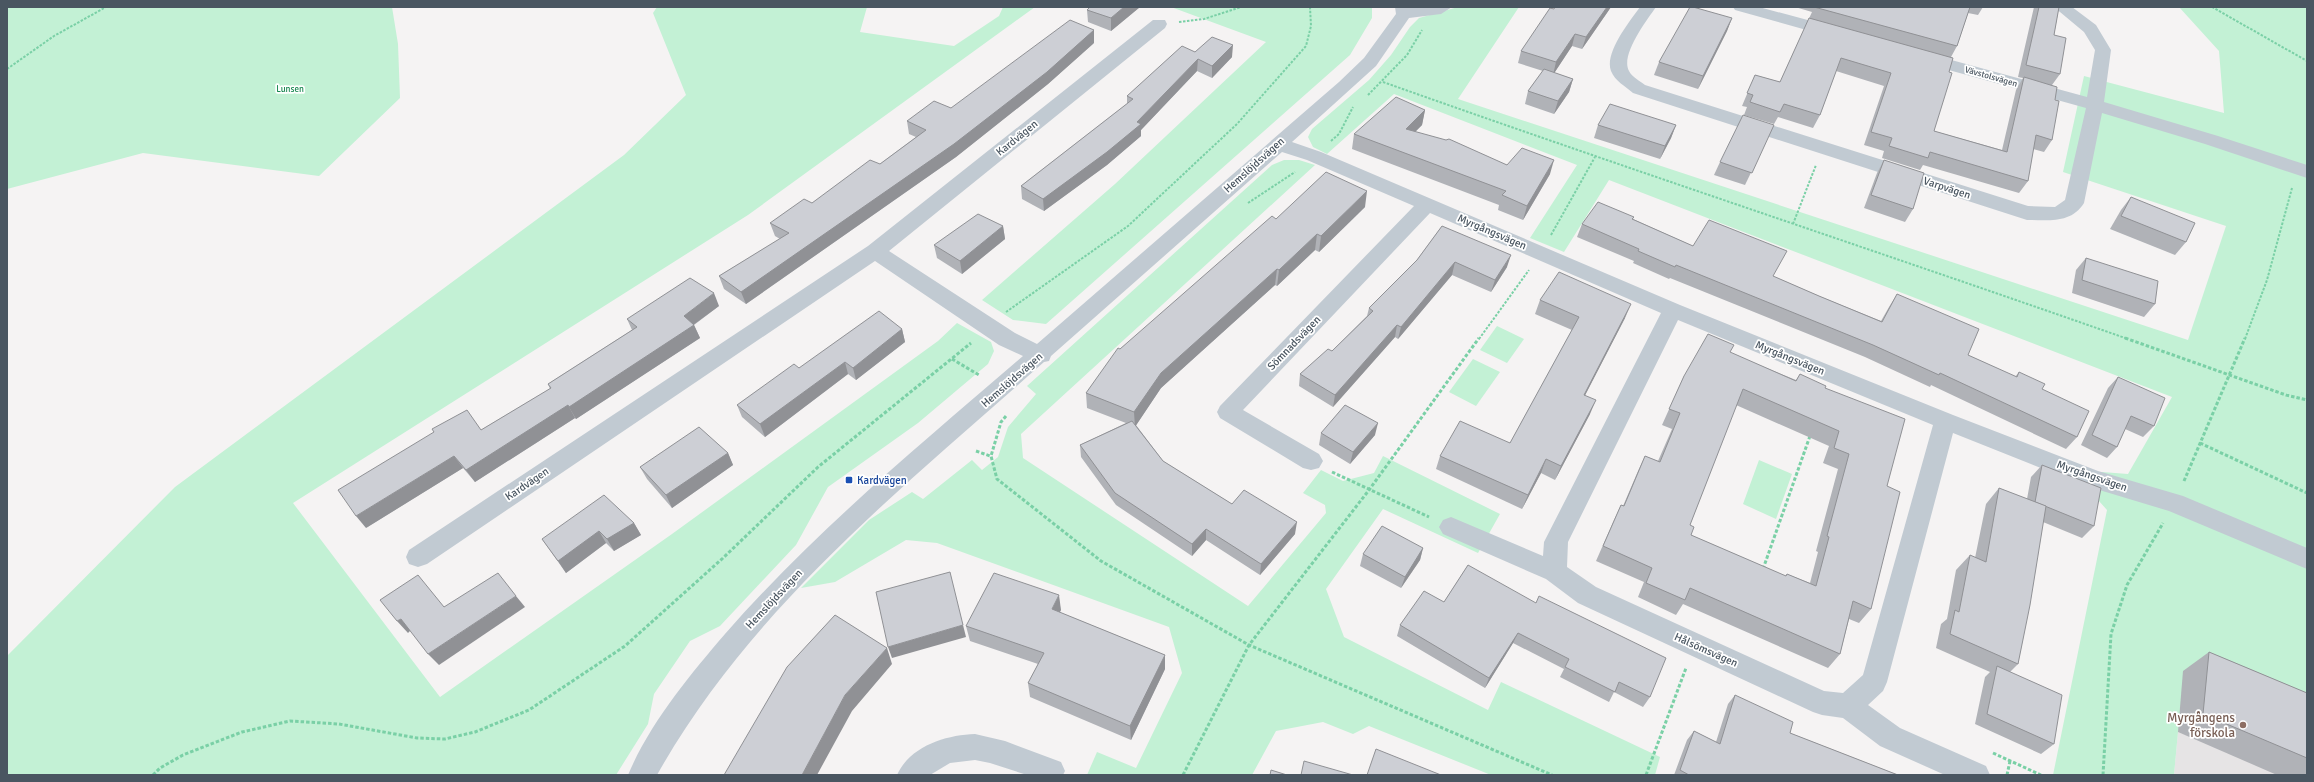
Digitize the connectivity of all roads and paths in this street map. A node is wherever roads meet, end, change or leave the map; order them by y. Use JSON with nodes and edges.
{"nodes":[{"id":1,"x":106,"y":7,"type":"edge"},
{"id":2,"x":1241,"y":7,"type":"edge"},
{"id":3,"x":1310,"y":7,"type":"edge"},
{"id":4,"x":1444,"y":7,"type":"edge"},
{"id":5,"x":1648,"y":7,"type":"edge"},
{"id":6,"x":1742,"y":7,"type":"edge"},
{"id":7,"x":2062,"y":7,"type":"edge"},
{"id":8,"x":2212,"y":7,"type":"edge"},
{"id":9,"x":1404,"y":11,"type":"edge"},
{"id":10,"x":1159,"y":24,"type":"joint"},
{"id":11,"x":1849,"y":37,"type":"edge"},
{"id":12,"x":1903,"y":52,"type":"edge"},
{"id":13,"x":2307,"y":61,"type":"edge"},
{"id":14,"x":7,"y":69,"type":"edge"},
{"id":15,"x":1383,"y":82,"type":"dead end"},
{"id":16,"x":2095,"y":106,"type":"junction"},
{"id":17,"x":1278,"y":144,"type":"junction"},
{"id":18,"x":1822,"y":148,"type":"junction"},
{"id":19,"x":1595,"y":157,"type":"junction"},
{"id":20,"x":2305,"y":172,"type":"edge"},
{"id":21,"x":1427,"y":205,"type":"junction"},
{"id":22,"x":1793,"y":224,"type":"junction"},
{"id":23,"x":875,"y":252,"type":"junction"},
{"id":24,"x":1542,"y":253,"type":"junction"},
{"id":25,"x":1673,"y":310,"type":"junction"},
{"id":26,"x":990,"y":328,"type":"junction"},
{"id":27,"x":1040,"y":355,"type":"junction"},
{"id":28,"x":2231,"y":375,"type":"junction"},
{"id":29,"x":2307,"y":400,"type":"edge"},
{"id":30,"x":1944,"y":421,"type":"junction"},
{"id":31,"x":1810,"y":435,"type":"edge"},
{"id":32,"x":2200,"y":443,"type":"junction"},
{"id":33,"x":976,"y":451,"type":"dead end"},
{"id":34,"x":991,"y":456,"type":"dead end"},
{"id":35,"x":1311,"y":461,"type":"joint"},
{"id":36,"x":1369,"y":490,"type":"junction"},
{"id":37,"x":2307,"y":492,"type":"edge"},
{"id":38,"x":2175,"y":503,"type":"junction"},
{"id":39,"x":1451,"y":527,"type":"joint"},
{"id":40,"x":418,"y":557,"type":"dead end"},
{"id":41,"x":2307,"y":559,"type":"edge"},
{"id":42,"x":1763,"y":571,"type":"edge"},
{"id":43,"x":1555,"y":572,"type":"junction"},
{"id":44,"x":1695,"y":645,"type":"junction"},
{"id":45,"x":1848,"y":706,"type":"junction"},
{"id":46,"x":2010,"y":761,"type":"dead end"},
{"id":47,"x":1051,"y":771,"type":"dead end"},
{"id":48,"x":153,"y":775,"type":"edge"},
{"id":49,"x":642,"y":775,"type":"edge"},
{"id":50,"x":911,"y":775,"type":"edge"},
{"id":51,"x":1182,"y":775,"type":"edge"},
{"id":52,"x":1646,"y":775,"type":"edge"},
{"id":53,"x":1976,"y":775,"type":"edge"},
{"id":54,"x":2007,"y":775,"type":"edge"},
{"id":55,"x":2103,"y":775,"type":"edge"}],
"edges":[{"from":1,"to":14,"type":"path"},
{"from":2,"to":10,"type":"path"},
{"from":3,"to":26,"type":"path"},
{"from":4,"to":9,"type":"street"},
{"from":5,"to":18,"type":"street","name":"Varpvägen"},
{"from":6,"to":11,"type":"street"},
{"from":7,"to":16,"type":"street","name":"Varpvägen"},
{"from":8,"to":13,"type":"path"},
{"from":9,"to":17,"type":"street","name":"Hemslöjdsvägen"},
{"from":10,"to":23,"type":"street","name":"Kardvägen"},
{"from":12,"to":16,"type":"street","name":"Vävstolsvägen"},
{"from":15,"to":19,"type":"path"},
{"from":16,"to":18,"type":"street","name":"Varpvägen"},
{"from":16,"to":20,"type":"street","name":"Vävstolsvägen"},
{"from":17,"to":21,"type":"street","name":"Myrgångsvägen"},
{"from":17,"to":27,"type":"street","name":"Hemslöjdsvägen"},
{"from":18,"to":22,"type":"path"},
{"from":19,"to":22,"type":"path"},
{"from":19,"to":24,"type":"path"},
{"from":20,"to":28,"type":"path"},
{"from":21,"to":24,"type":"street","name":"Myrgångsvägen"},
{"from":21,"to":35,"type":"street","name":"Sömnadsvägen"},
{"from":22,"to":28,"type":"path"},
{"from":23,"to":26,"type":"street"},
{"from":23,"to":40,"type":"street","name":"Kardvägen"},
{"from":24,"to":25,"type":"street","name":"Myrgångsvägen"},
{"from":24,"to":36,"type":"path"},
{"from":25,"to":30,"type":"street","name":"Myrgångsvägen"},
{"from":25,"to":43,"type":"street"},
{"from":26,"to":27,"type":"street"},
{"from":26,"to":48,"type":"path"},
{"from":27,"to":49,"type":"street","name":"Hemslöjdsvägen"},
{"from":28,"to":29,"type":"path"},
{"from":28,"to":32,"type":"path"},
{"from":30,"to":38,"type":"street","name":"Myrgångsvägen"},
{"from":30,"to":45,"type":"street"},
{"from":31,"to":42,"type":"path"},
{"from":32,"to":37,"type":"path"},
{"from":32,"to":38,"type":"path"},
{"from":33,"to":34,"type":"path"},
{"from":35,"to":36,"type":"path"},
{"from":36,"to":39,"type":"path"},
{"from":36,"to":51,"type":"path"},
{"from":38,"to":41,"type":"street","name":"Myrgångsvägen"},
{"from":38,"to":55,"type":"path"},
{"from":39,"to":43,"type":"street","name":"Hålsömsvägen"},
{"from":43,"to":44,"type":"street","name":"Hålsömsvägen"},
{"from":44,"to":45,"type":"street","name":"Hålsömsvägen"},
{"from":44,"to":52,"type":"path"},
{"from":45,"to":53,"type":"street"},
{"from":46,"to":54,"type":"path"},
{"from":47,"to":50,"type":"street"}]}
